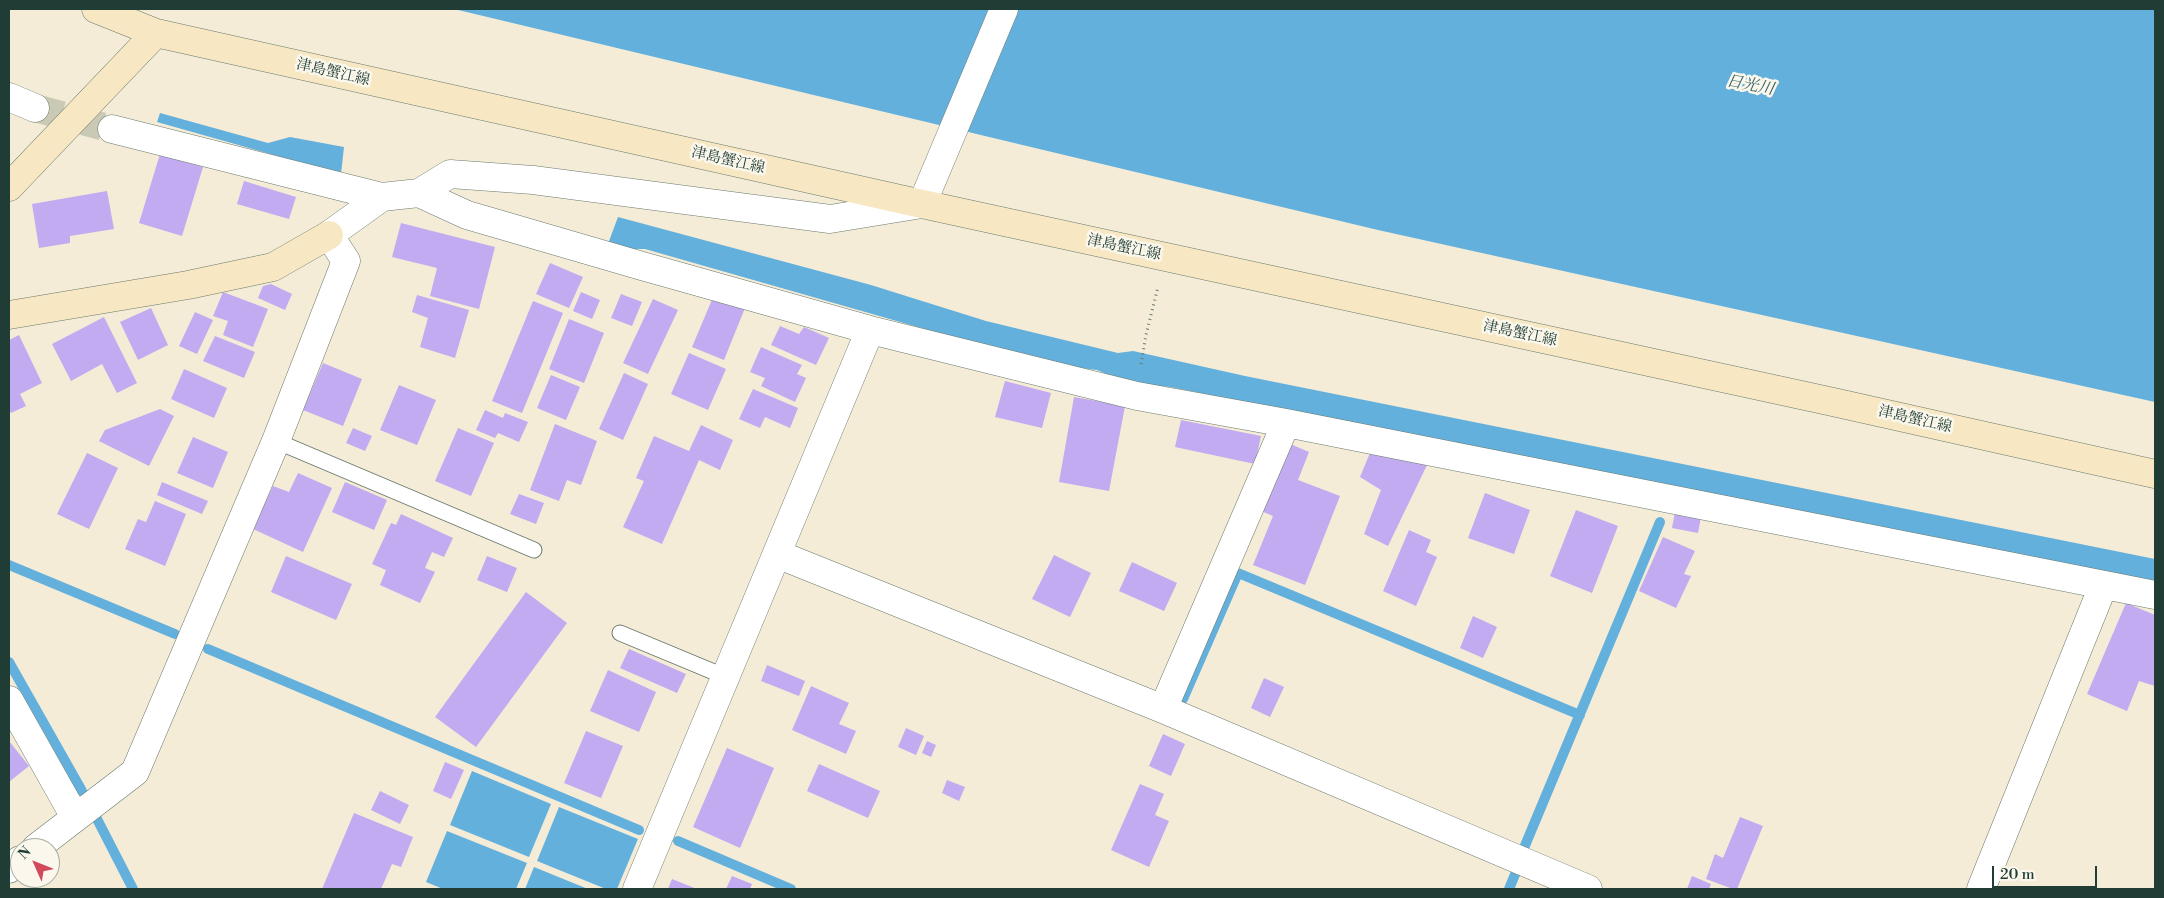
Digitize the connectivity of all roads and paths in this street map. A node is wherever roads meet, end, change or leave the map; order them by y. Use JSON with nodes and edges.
{"nodes":[{"id":1,"x":96,"y":9,"type":"edge"},
{"id":2,"x":1004,"y":9,"type":"edge"},
{"id":3,"x":156,"y":33,"type":"junction"},
{"id":4,"x":9,"y":97,"type":"edge"},
{"id":5,"x":35,"y":108,"type":"tunnel mouth"},
{"id":6,"x":112,"y":128,"type":"tunnel mouth"},
{"id":7,"x":9,"y":187,"type":"edge"},
{"id":8,"x":418,"y":193,"type":"junction"},
{"id":9,"x":382,"y":197,"type":"junction"},
{"id":10,"x":922,"y":204,"type":"junction"},
{"id":11,"x":329,"y":235,"type":"junction"},
{"id":12,"x":1166,"y":258,"type":"junction"},
{"id":13,"x":9,"y":315,"type":"edge"},
{"id":14,"x":870,"y":330,"type":"junction"},
{"id":15,"x":1141,"y":368,"type":"dead end"},
{"id":16,"x":1286,"y":423,"type":"junction"},
{"id":17,"x":276,"y":441,"type":"junction"},
{"id":18,"x":2155,"y":474,"type":"edge"},
{"id":19,"x":534,"y":550,"type":"dead end"},
{"id":20,"x":777,"y":554,"type":"junction"},
{"id":21,"x":2103,"y":586,"type":"junction"},
{"id":22,"x":2155,"y":595,"type":"edge"},
{"id":23,"x":620,"y":633,"type":"dead end"},
{"id":24,"x":726,"y":677,"type":"junction"},
{"id":25,"x":9,"y":700,"type":"edge"},
{"id":26,"x":1163,"y":709,"type":"junction"},
{"id":27,"x":75,"y":817,"type":"junction"},
{"id":28,"x":49,"y":838,"type":"edge"},
{"id":29,"x":637,"y":889,"type":"edge"},
{"id":30,"x":1588,"y":889,"type":"edge"},
{"id":31,"x":1981,"y":889,"type":"edge"}],
"edges":[{"from":1,"to":3,"type":"main road","name":"津島蟹江線"},
{"from":2,"to":10,"type":"street"},
{"from":3,"to":7,"type":"main road"},
{"from":3,"to":10,"type":"main road","name":"津島蟹江線"},
{"from":4,"to":5,"type":"street"},
{"from":6,"to":9,"type":"street"},
{"from":8,"to":9,"type":"street"},
{"from":8,"to":10,"type":"street"},
{"from":8,"to":14,"type":"street"},
{"from":9,"to":11,"type":"street"},
{"from":10,"to":12,"type":"main road","name":"津島蟹江線"},
{"from":11,"to":13,"type":"main road"},
{"from":11,"to":17,"type":"street"},
{"from":12,"to":15,"type":"path"},
{"from":12,"to":18,"type":"main road","name":"津島蟹江線"},
{"from":14,"to":16,"type":"street"},
{"from":14,"to":20,"type":"street"},
{"from":16,"to":21,"type":"street"},
{"from":16,"to":26,"type":"street"},
{"from":17,"to":19,"type":"lane"},
{"from":17,"to":27,"type":"street"},
{"from":20,"to":24,"type":"street"},
{"from":20,"to":26,"type":"street"},
{"from":21,"to":22,"type":"street"},
{"from":21,"to":31,"type":"street"},
{"from":23,"to":24,"type":"lane"},
{"from":24,"to":29,"type":"street"},
{"from":25,"to":27,"type":"street"},
{"from":26,"to":30,"type":"street"},
{"from":27,"to":28,"type":"street"}]}
